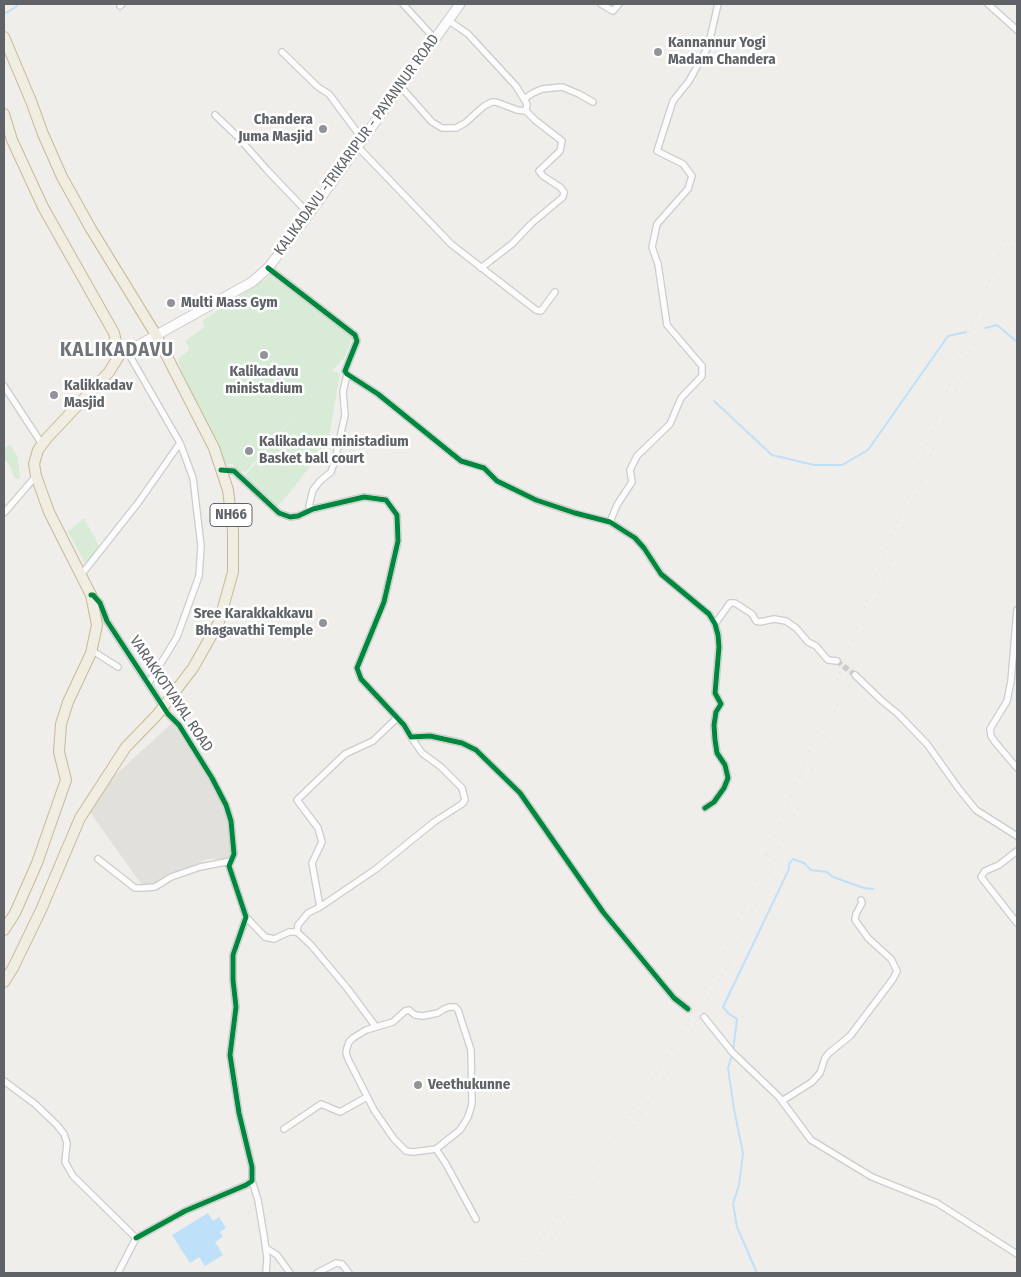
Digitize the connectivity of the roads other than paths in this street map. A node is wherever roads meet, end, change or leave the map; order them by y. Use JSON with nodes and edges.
{"nodes":[{"id":1,"x":403,"y":4,"type":"edge"},
{"id":2,"x":460,"y":4,"type":"edge"},
{"id":3,"x":602,"y":4,"type":"edge"},
{"id":4,"x":619,"y":4,"type":"edge"},
{"id":5,"x":718,"y":4,"type":"edge"},
{"id":6,"x":988,"y":4,"type":"edge"},
{"id":7,"x":448,"y":20,"type":"junction"},
{"id":8,"x":1017,"y":30,"type":"edge"},
{"id":9,"x":4,"y":37,"type":"edge"},
{"id":10,"x":435,"y":39,"type":"junction"},
{"id":11,"x":282,"y":52,"type":"dead end"},
{"id":12,"x":401,"y":87,"type":"junction"},
{"id":13,"x":524,"y":99,"type":"junction"},
{"id":14,"x":593,"y":102,"type":"dead end"},
{"id":15,"x":526,"y":111,"type":"junction"},
{"id":16,"x":4,"y":114,"type":"edge"},
{"id":17,"x":215,"y":115,"type":"dead end"},
{"id":18,"x":360,"y":144,"type":"junction"},
{"id":19,"x":309,"y":214,"type":"junction"},
{"id":20,"x":268,"y":268,"type":"junction"},
{"id":21,"x":481,"y":268,"type":"junction"},
{"id":22,"x":555,"y":292,"type":"dead end"},
{"id":23,"x":156,"y":335,"type":"junction"},
{"id":24,"x":123,"y":353,"type":"junction"},
{"id":25,"x":347,"y":374,"type":"junction"},
{"id":26,"x":4,"y":386,"type":"edge"},
{"id":27,"x":180,"y":443,"type":"junction"},
{"id":28,"x":42,"y":444,"type":"junction"},
{"id":29,"x":221,"y":470,"type":"junction"},
{"id":30,"x":36,"y":476,"type":"junction"},
{"id":31,"x":313,"y":509,"type":"junction"},
{"id":32,"x":4,"y":513,"type":"edge"},
{"id":33,"x":610,"y":522,"type":"junction"},
{"id":34,"x":82,"y":575,"type":"junction"},
{"id":35,"x":91,"y":595,"type":"junction"},
{"id":36,"x":1017,"y":610,"type":"edge"},
{"id":37,"x":715,"y":624,"type":"junction"},
{"id":38,"x":91,"y":653,"type":"junction"},
{"id":39,"x":1016,"y":656,"type":"edge"},
{"id":40,"x":838,"y":661,"type":"tunnel mouth"},
{"id":41,"x":118,"y":667,"type":"dead end"},
{"id":42,"x":855,"y":675,"type":"tunnel mouth"},
{"id":43,"x":148,"y":684,"type":"junction"},
{"id":44,"x":164,"y":706,"type":"junction"},
{"id":45,"x":397,"y":718,"type":"junction"},
{"id":46,"x":411,"y":737,"type":"junction"},
{"id":47,"x":1017,"y":768,"type":"edge"},
{"id":48,"x":705,"y":808,"type":"dead end"},
{"id":49,"x":1017,"y":836,"type":"edge"},
{"id":50,"x":1017,"y":851,"type":"edge"},
{"id":51,"x":98,"y":858,"type":"dead end"},
{"id":52,"x":231,"y":861,"type":"junction"},
{"id":53,"x":862,"y":900,"type":"dead end"},
{"id":54,"x":320,"y":907,"type":"junction"},
{"id":55,"x":246,"y":917,"type":"junction"},
{"id":56,"x":1017,"y":923,"type":"edge"},
{"id":57,"x":4,"y":930,"type":"edge"},
{"id":58,"x":297,"y":932,"type":"junction"},
{"id":59,"x":4,"y":982,"type":"edge"},
{"id":60,"x":688,"y":1009,"type":"dead end"},
{"id":61,"x":704,"y":1018,"type":"dead end"},
{"id":62,"x":376,"y":1027,"type":"junction"},
{"id":63,"x":4,"y":1081,"type":"edge"},
{"id":64,"x":367,"y":1097,"type":"junction"},
{"id":65,"x":782,"y":1102,"type":"junction"},
{"id":66,"x":284,"y":1129,"type":"dead end"},
{"id":67,"x":436,"y":1149,"type":"junction"},
{"id":68,"x":252,"y":1181,"type":"junction"},
{"id":69,"x":476,"y":1219,"type":"dead end"},
{"id":70,"x":136,"y":1238,"type":"junction"},
{"id":71,"x":266,"y":1248,"type":"junction"},
{"id":72,"x":1017,"y":1254,"type":"edge"},
{"id":73,"x":119,"y":1273,"type":"edge"},
{"id":74,"x":266,"y":1273,"type":"edge"},
{"id":75,"x":290,"y":1273,"type":"edge"},
{"id":76,"x":317,"y":1273,"type":"edge"},
{"id":77,"x":349,"y":1273,"type":"edge"}],
"edges":[{"from":1,"to":10,"type":"street"},
{"from":2,"to":7,"type":"main road","name":"KALIKADAVU -TRIKARIPUR - PAYANNUR ROAD"},
{"from":3,"to":4,"type":"street"},
{"from":5,"to":33,"type":"street"},
{"from":6,"to":8,"type":"street"},
{"from":7,"to":10,"type":"main road","name":"KALIKADAVU -TRIKARIPUR - PAYANNUR ROAD"},
{"from":7,"to":13,"type":"street"},
{"from":9,"to":23,"type":"highway","number":"NH66"},
{"from":10,"to":12,"type":"main road","name":"KALIKADAVU -TRIKARIPUR - PAYANNUR ROAD"},
{"from":11,"to":18,"type":"street"},
{"from":12,"to":15,"type":"street"},
{"from":12,"to":18,"type":"main road","name":"KALIKADAVU -TRIKARIPUR - PAYANNUR ROAD"},
{"from":13,"to":14,"type":"street"},
{"from":13,"to":15,"type":"street"},
{"from":15,"to":21,"type":"street"},
{"from":16,"to":24,"type":"highway"},
{"from":17,"to":19,"type":"street"},
{"from":18,"to":19,"type":"main road","name":"KALIKADAVU -TRIKARIPUR - PAYANNUR ROAD"},
{"from":18,"to":21,"type":"street"},
{"from":19,"to":20,"type":"main road","name":"KALIKADAVU -TRIKARIPUR - PAYANNUR ROAD"},
{"from":20,"to":23,"type":"main road","name":"KALIKADAVU -TRIKARIPUR - PAYANNUR ROAD"},
{"from":20,"to":25,"type":"street"},
{"from":21,"to":22,"type":"street"},
{"from":23,"to":24,"type":"main road","name":"KALIKADAVU -TRIKARIPUR - PAYANNUR ROAD"},
{"from":23,"to":29,"type":"highway","number":"NH66"},
{"from":24,"to":27,"type":"street"},
{"from":24,"to":28,"type":"highway"},
{"from":25,"to":31,"type":"street"},
{"from":25,"to":33,"type":"street"},
{"from":26,"to":28,"type":"street"},
{"from":27,"to":34,"type":"street"},
{"from":27,"to":43,"type":"street"},
{"from":28,"to":30,"type":"highway"},
{"from":29,"to":31,"type":"street"},
{"from":29,"to":44,"type":"highway","number":"NH66"},
{"from":30,"to":32,"type":"street"},
{"from":30,"to":34,"type":"highway"},
{"from":31,"to":45,"type":"street"},
{"from":33,"to":37,"type":"street"},
{"from":34,"to":35,"type":"highway"},
{"from":35,"to":38,"type":"highway"},
{"from":35,"to":43,"type":"street","name":"VARAKKOTVAYAL ROAD"},
{"from":36,"to":39,"type":"street"},
{"from":37,"to":40,"type":"street"},
{"from":37,"to":48,"type":"street"},
{"from":38,"to":41,"type":"street"},
{"from":38,"to":57,"type":"highway"},
{"from":39,"to":47,"type":"street"},
{"from":42,"to":49,"type":"street"},
{"from":43,"to":44,"type":"street","name":"VARAKKOTVAYAL ROAD"},
{"from":44,"to":52,"type":"street","name":"VARAKKOTVAYAL ROAD"},
{"from":44,"to":59,"type":"highway","number":"NH66"},
{"from":45,"to":46,"type":"street"},
{"from":45,"to":54,"type":"street"},
{"from":46,"to":54,"type":"street"},
{"from":46,"to":60,"type":"street"},
{"from":50,"to":56,"type":"street"},
{"from":51,"to":52,"type":"street"},
{"from":52,"to":55,"type":"street","name":"VARAKKOTVAYAL ROAD"},
{"from":53,"to":65,"type":"street"},
{"from":54,"to":58,"type":"street"},
{"from":55,"to":58,"type":"street"},
{"from":55,"to":68,"type":"street"},
{"from":58,"to":62,"type":"street"},
{"from":61,"to":65,"type":"street"},
{"from":62,"to":64,"type":"street"},
{"from":62,"to":67,"type":"street"},
{"from":63,"to":70,"type":"street"},
{"from":64,"to":66,"type":"street"},
{"from":64,"to":67,"type":"street"},
{"from":65,"to":72,"type":"street"},
{"from":67,"to":69,"type":"street"},
{"from":68,"to":70,"type":"street"},
{"from":68,"to":71,"type":"street"},
{"from":70,"to":73,"type":"street"},
{"from":71,"to":74,"type":"street"},
{"from":71,"to":75,"type":"street"},
{"from":76,"to":77,"type":"street"}]}
